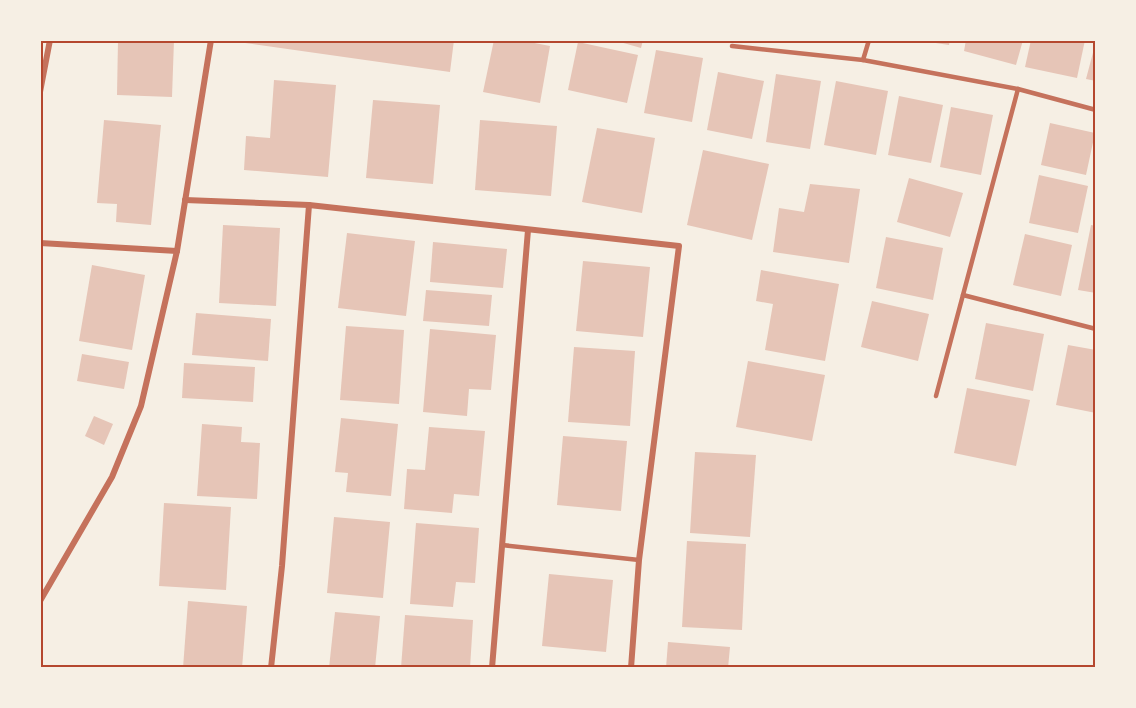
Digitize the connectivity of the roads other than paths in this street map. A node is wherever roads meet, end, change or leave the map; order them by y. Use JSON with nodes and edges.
{"nodes":[{"id":1,"x":50,"y":40,"type":"edge"},
{"id":2,"x":211,"y":40,"type":"edge"},
{"id":3,"x":869,"y":40,"type":"edge"},
{"id":4,"x":732,"y":46,"type":"dead end"},
{"id":5,"x":863,"y":60,"type":"junction"},
{"id":6,"x":1018,"y":90,"type":"junction"},
{"id":7,"x":40,"y":92,"type":"edge"},
{"id":8,"x":1095,"y":110,"type":"edge"},
{"id":9,"x":185,"y":200,"type":"junction"},
{"id":10,"x":309,"y":206,"type":"junction"},
{"id":11,"x":528,"y":230,"type":"junction"},
{"id":12,"x":40,"y":243,"type":"edge"},
{"id":13,"x":177,"y":251,"type":"junction"},
{"id":14,"x":963,"y":295,"type":"junction"},
{"id":15,"x":1095,"y":329,"type":"edge"},
{"id":16,"x":936,"y":396,"type":"dead end"},
{"id":17,"x":501,"y":545,"type":"junction"},
{"id":18,"x":639,"y":560,"type":"junction"},
{"id":19,"x":40,"y":601,"type":"edge"},
{"id":20,"x":272,"y":668,"type":"edge"},
{"id":21,"x":492,"y":668,"type":"edge"},
{"id":22,"x":631,"y":668,"type":"edge"}],
"edges":[{"from":1,"to":7,"type":"street"},
{"from":2,"to":9,"type":"street"},
{"from":3,"to":5,"type":"lane"},
{"from":4,"to":5,"type":"lane"},
{"from":5,"to":6,"type":"lane"},
{"from":6,"to":8,"type":"lane"},
{"from":6,"to":14,"type":"lane"},
{"from":9,"to":10,"type":"street"},
{"from":9,"to":13,"type":"street"},
{"from":10,"to":11,"type":"street"},
{"from":10,"to":20,"type":"street"},
{"from":11,"to":17,"type":"street"},
{"from":11,"to":18,"type":"street"},
{"from":12,"to":13,"type":"street"},
{"from":13,"to":19,"type":"street"},
{"from":14,"to":15,"type":"lane"},
{"from":14,"to":16,"type":"lane"},
{"from":17,"to":18,"type":"lane"},
{"from":17,"to":21,"type":"street"},
{"from":18,"to":22,"type":"street"}]}
